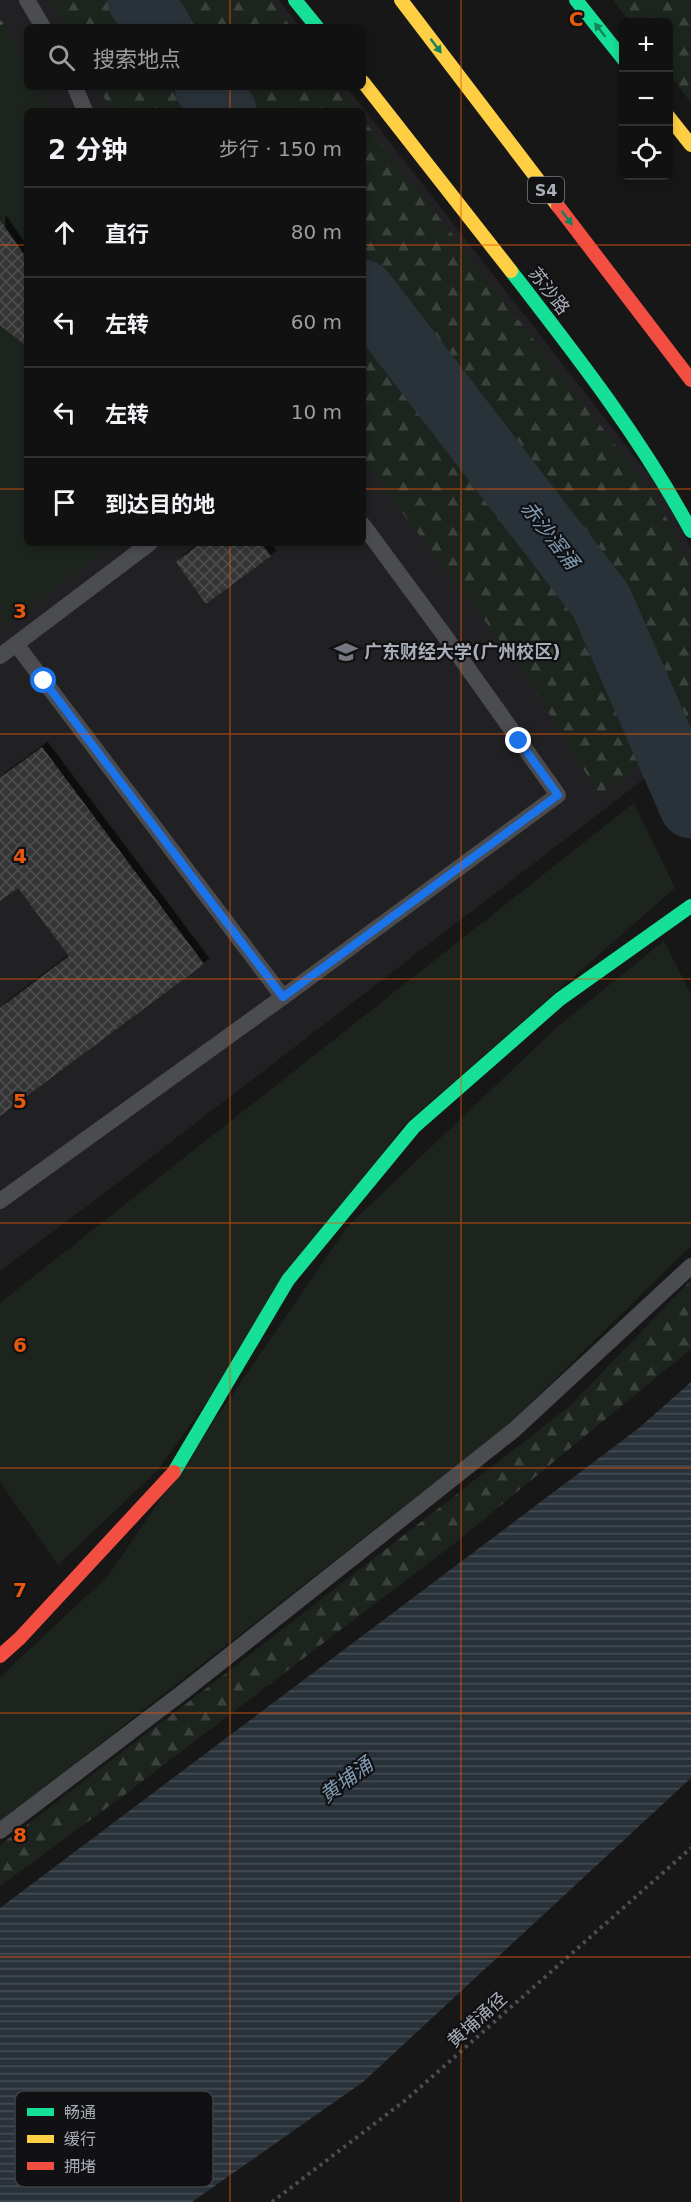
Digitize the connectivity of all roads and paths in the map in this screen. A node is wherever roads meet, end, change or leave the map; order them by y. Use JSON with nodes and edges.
{"nodes":[{"id":1,"x":27,"y":0,"type":"edge"},
{"id":2,"x":295,"y":0,"type":"edge"},
{"id":3,"x":400,"y":0,"type":"edge"},
{"id":4,"x":576,"y":0,"type":"edge"},
{"id":5,"x":41,"y":24,"type":"edge"},
{"id":6,"x":315,"y":24,"type":"edge"},
{"id":7,"x":619,"y":54,"type":"edge"},
{"id":8,"x":366,"y":86,"type":"edge"},
{"id":9,"x":76,"y":90,"type":"edge"},
{"id":10,"x":85,"y":108,"type":"edge"},
{"id":11,"x":673,"y":121,"type":"edge"},
{"id":12,"x":691,"y":145,"type":"edge"},
{"id":13,"x":691,"y":380,"type":"edge"},
{"id":14,"x":366,"y":529,"type":"edge"},
{"id":15,"x":691,"y":531,"type":"edge"},
{"id":16,"x":146,"y":546,"type":"edge"},
{"id":17,"x":16,"y":644,"type":"junction"},
{"id":18,"x":0,"y":656,"type":"edge"},
{"id":19,"x":691,"y":906,"type":"edge"},
{"id":20,"x":283,"y":997,"type":"junction"},
{"id":21,"x":0,"y":1201,"type":"edge"},
{"id":22,"x":691,"y":1266,"type":"edge"},
{"id":23,"x":2,"y":1649,"type":"edge"},
{"id":24,"x":0,"y":1831,"type":"edge"},
{"id":25,"x":691,"y":1848,"type":"edge"},
{"id":26,"x":272,"y":2202,"type":"edge"}],
"edges":[{"from":1,"to":5,"type":"lane"},
{"from":2,"to":6,"type":"main road"},
{"from":3,"to":13,"type":"main road","number":"S4","one_way":true},
{"from":7,"to":4,"type":"main road","one_way":true},
{"from":8,"to":15,"type":"main road","name":"苏沙路"},
{"from":9,"to":10,"type":"lane"},
{"from":11,"to":12,"type":"main road"},
{"from":14,"to":20,"type":"lane"},
{"from":16,"to":17,"type":"lane"},
{"from":17,"to":18,"type":"lane"},
{"from":17,"to":20,"type":"lane"},
{"from":19,"to":23,"type":"main road"},
{"from":20,"to":21,"type":"lane"},
{"from":22,"to":24,"type":"lane"},
{"from":25,"to":26,"type":"path","name":"黄埔涌径"}]}
